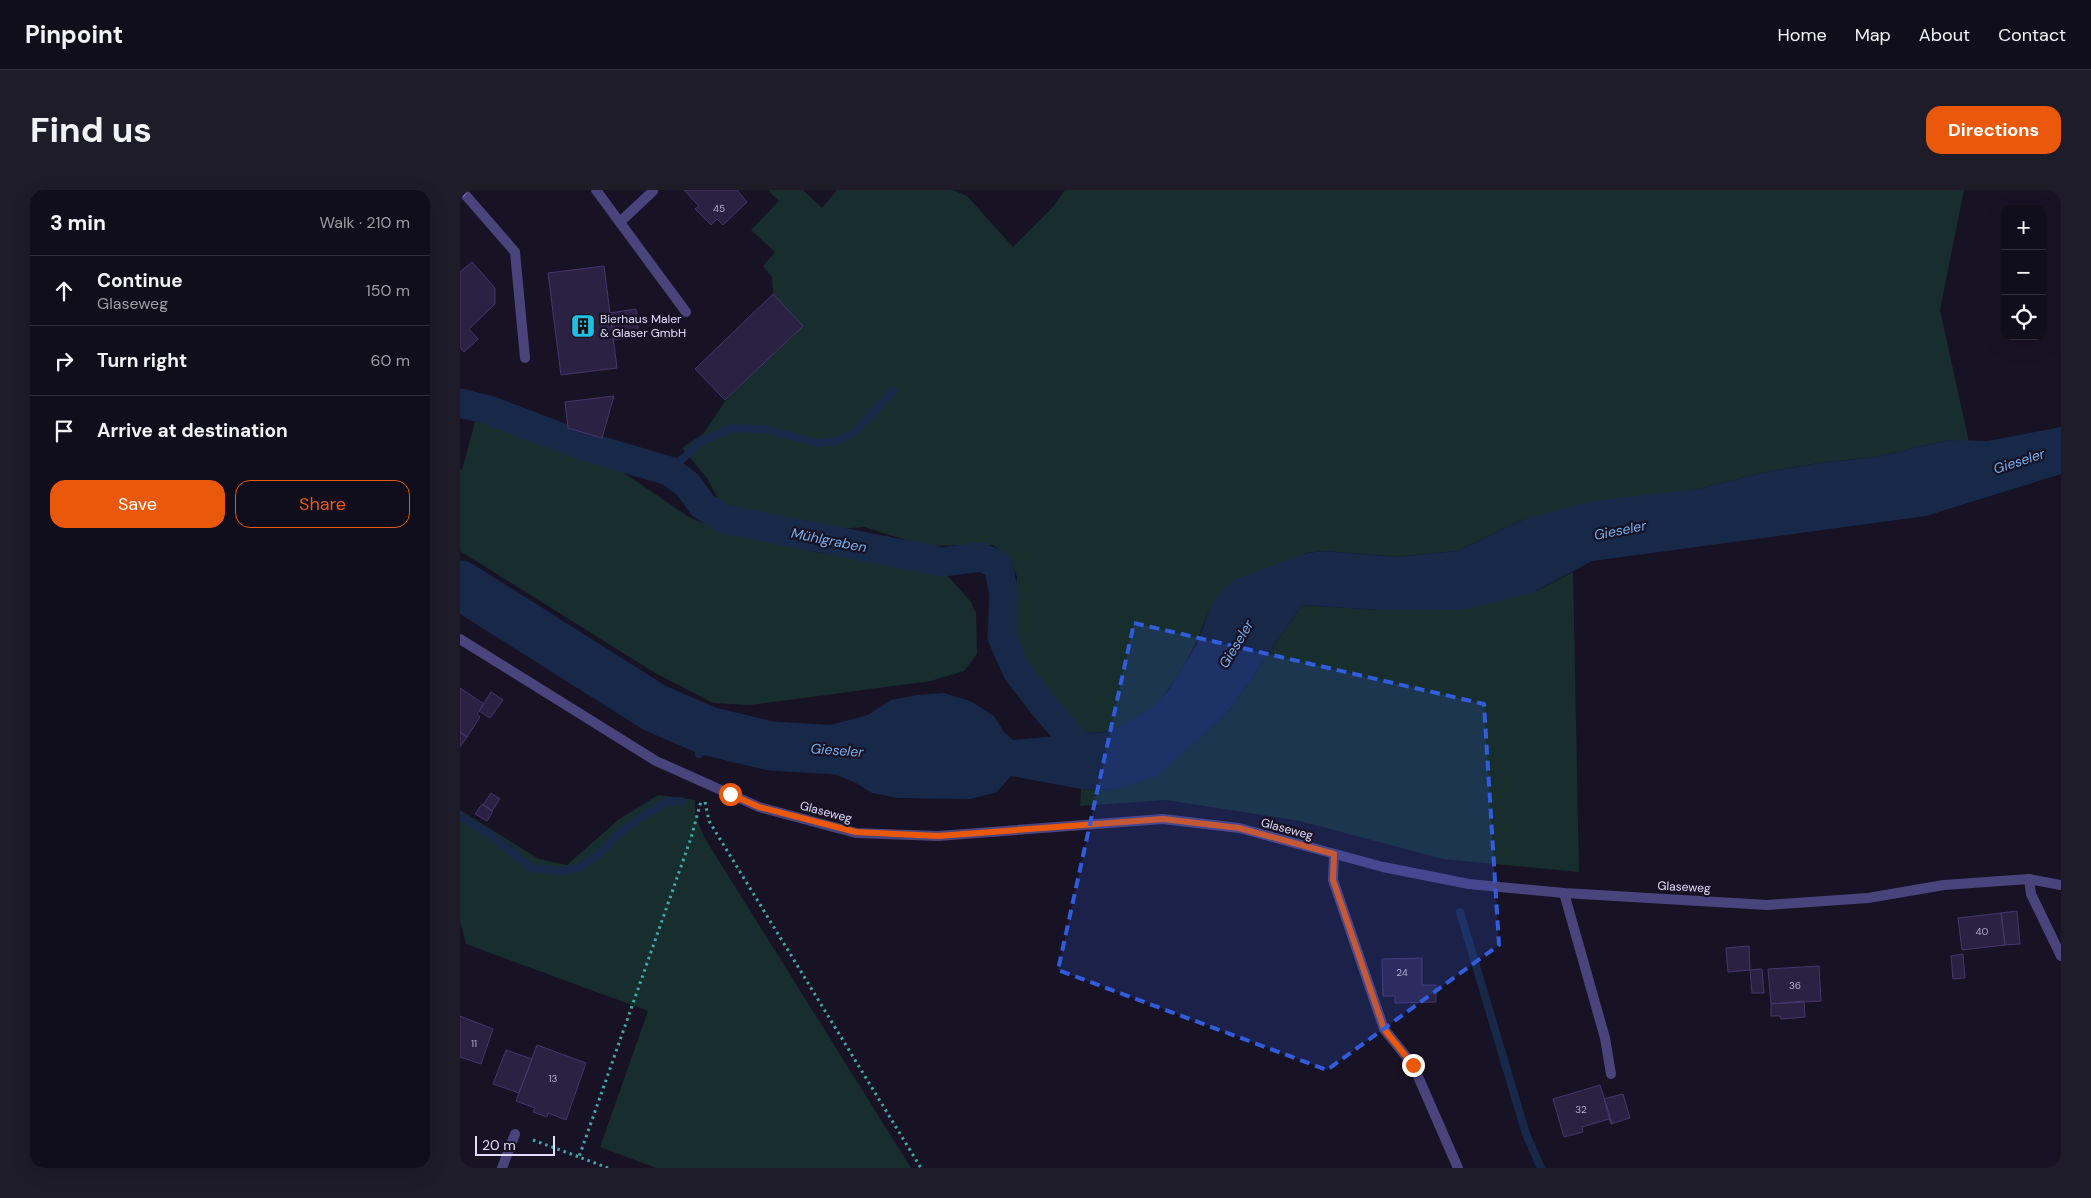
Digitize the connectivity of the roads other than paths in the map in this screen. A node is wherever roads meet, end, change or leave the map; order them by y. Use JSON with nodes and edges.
{"nodes":[{"id":1,"x":596,"y":190,"type":"edge"},
{"id":2,"x":653,"y":191,"type":"dead end"},
{"id":3,"x":462,"y":192,"type":"edge"},
{"id":4,"x":620,"y":222,"type":"junction"},
{"id":5,"x":686,"y":312,"type":"dead end"},
{"id":6,"x":525,"y":358,"type":"dead end"},
{"id":7,"x":460,"y":639,"type":"edge"},
{"id":8,"x":1334,"y":854,"type":"junction"},
{"id":9,"x":2029,"y":880,"type":"junction"},
{"id":10,"x":2061,"y":884,"type":"edge"},
{"id":11,"x":1564,"y":893,"type":"junction"},
{"id":12,"x":2061,"y":956,"type":"edge"},
{"id":13,"x":1611,"y":1074,"type":"dead end"},
{"id":14,"x":515,"y":1134,"type":"road end"},
{"id":15,"x":502,"y":1168,"type":"edge"},
{"id":16,"x":1458,"y":1168,"type":"edge"}],
"edges":[{"from":1,"to":4,"type":"street"},
{"from":2,"to":4,"type":"street"},
{"from":3,"to":6,"type":"street"},
{"from":4,"to":5,"type":"street"},
{"from":7,"to":8,"type":"street","name":"Glaseweg"},
{"from":8,"to":11,"type":"street","name":"Glaseweg"},
{"from":8,"to":16,"type":"street"},
{"from":9,"to":10,"type":"street","name":"Glaseweg"},
{"from":9,"to":11,"type":"street","name":"Glaseweg"},
{"from":9,"to":12,"type":"street"},
{"from":11,"to":13,"type":"street"},
{"from":14,"to":15,"type":"street"}]}
